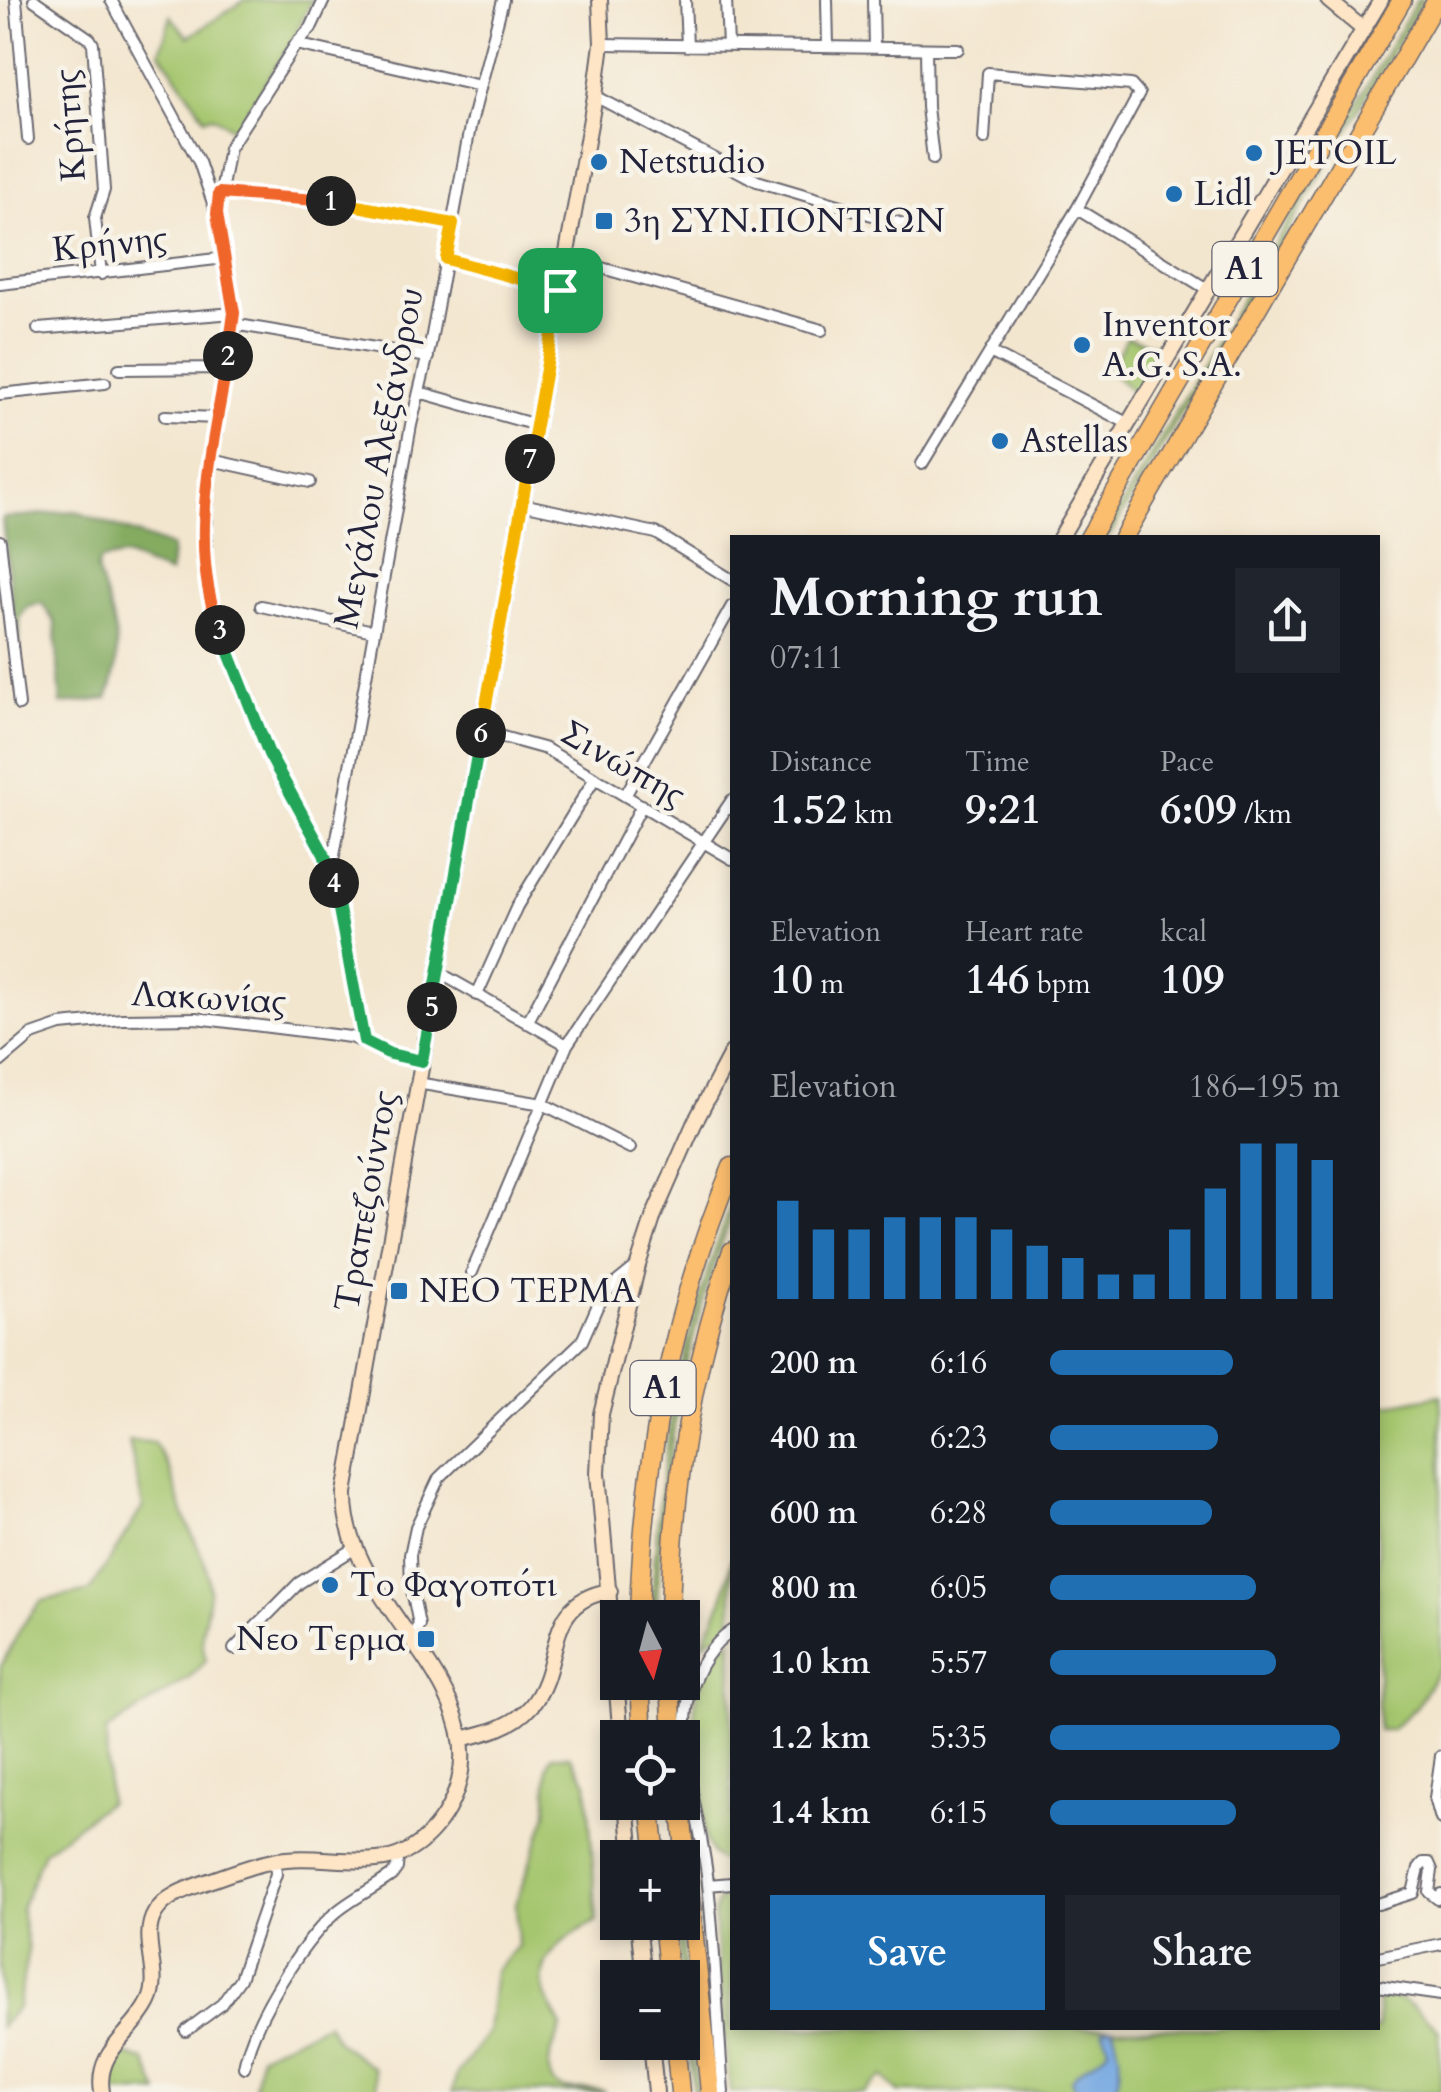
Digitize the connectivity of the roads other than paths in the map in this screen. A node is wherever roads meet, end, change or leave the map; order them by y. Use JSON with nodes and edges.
{"nodes":[{"id":1,"x":16,"y":0,"type":"edge"},
{"id":2,"x":34,"y":0,"type":"edge"},
{"id":3,"x":111,"y":0,"type":"edge"},
{"id":4,"x":324,"y":0,"type":"edge"},
{"id":5,"x":503,"y":0,"type":"edge"},
{"id":6,"x":600,"y":0,"type":"edge"},
{"id":7,"x":685,"y":0,"type":"edge"},
{"id":8,"x":726,"y":0,"type":"edge"},
{"id":9,"x":827,"y":0,"type":"edge"},
{"id":10,"x":873,"y":0,"type":"edge"},
{"id":11,"x":1328,"y":0,"type":"edge"},
{"id":12,"x":1381,"y":0,"type":"edge"},
{"id":13,"x":1402,"y":0,"type":"edge"},
{"id":14,"x":1437,"y":0,"type":"edge"},
{"id":15,"x":1363,"y":29,"type":"junction"},
{"id":16,"x":296,"y":44,"type":"junction"},
{"id":17,"x":602,"y":44,"type":"junction"},
{"id":18,"x":687,"y":46,"type":"junction"},
{"id":19,"x":728,"y":46,"type":"junction"},
{"id":20,"x":828,"y":48,"type":"junction"},
{"id":21,"x":874,"y":48,"type":"junction"},
{"id":22,"x":958,"y":48,"type":"dead end"},
{"id":23,"x":926,"y":49,"type":"junction"},
{"id":24,"x":480,"y":86,"type":"junction"},
{"id":25,"x":595,"y":96,"type":"junction"},
{"id":26,"x":28,"y":139,"type":"dead end"},
{"id":27,"x":984,"y":139,"type":"dead end"},
{"id":28,"x":933,"y":159,"type":"dead end"},
{"id":29,"x":219,"y":193,"type":"junction"},
{"id":30,"x":1077,"y":209,"type":"junction"},
{"id":31,"x":217,"y":214,"type":"junction"},
{"id":32,"x":453,"y":224,"type":"junction"},
{"id":33,"x":903,"y":224,"type":"dead end"},
{"id":34,"x":225,"y":258,"type":"junction"},
{"id":35,"x":566,"y":258,"type":"junction"},
{"id":36,"x":446,"y":259,"type":"junction"},
{"id":37,"x":101,"y":274,"type":"junction"},
{"id":38,"x":0,"y":284,"type":"edge"},
{"id":39,"x":1207,"y":289,"type":"junction"},
{"id":40,"x":560,"y":290,"type":"junction"},
{"id":41,"x":233,"y":318,"type":"junction"},
{"id":42,"x":38,"y":329,"type":"dead end"},
{"id":43,"x":822,"y":330,"type":"dead end"},
{"id":44,"x":990,"y":352,"type":"junction"},
{"id":45,"x":428,"y":357,"type":"junction"},
{"id":46,"x":226,"y":368,"type":"junction"},
{"id":47,"x":120,"y":369,"type":"dead end"},
{"id":48,"x":105,"y":383,"type":"dead end"},
{"id":49,"x":419,"y":392,"type":"junction"},
{"id":50,"x":0,"y":394,"type":"edge"},
{"id":51,"x":164,"y":416,"type":"dead end"},
{"id":52,"x":218,"y":418,"type":"junction"},
{"id":53,"x":1127,"y":423,"type":"junction"},
{"id":54,"x":536,"y":425,"type":"junction"},
{"id":55,"x":212,"y":460,"type":"junction"},
{"id":56,"x":922,"y":464,"type":"dead end"},
{"id":57,"x":310,"y":482,"type":"dead end"},
{"id":58,"x":522,"y":504,"type":"junction"},
{"id":59,"x":1062,"y":535,"type":"edge"},
{"id":60,"x":1090,"y":535,"type":"edge"},
{"id":61,"x":1126,"y":535,"type":"edge"},
{"id":62,"x":0,"y":542,"type":"edge"},
{"id":63,"x":730,"y":579,"type":"edge"},
{"id":64,"x":2,"y":590,"type":"edge"},
{"id":65,"x":261,"y":606,"type":"dead end"},
{"id":66,"x":730,"y":610,"type":"edge"},
{"id":67,"x":372,"y":632,"type":"junction"},
{"id":68,"x":18,"y":705,"type":"dead end"},
{"id":69,"x":481,"y":731,"type":"junction"},
{"id":70,"x":595,"y":778,"type":"junction"},
{"id":71,"x":625,"y":796,"type":"junction"},
{"id":72,"x":730,"y":803,"type":"edge"},
{"id":73,"x":642,"y":805,"type":"junction"},
{"id":74,"x":704,"y":842,"type":"junction"},
{"id":75,"x":730,"y":858,"type":"edge"},
{"id":76,"x":332,"y":871,"type":"junction"},
{"id":77,"x":438,"y":972,"type":"junction"},
{"id":78,"x":477,"y":994,"type":"junction"},
{"id":79,"x":527,"y":1022,"type":"junction"},
{"id":80,"x":364,"y":1041,"type":"junction"},
{"id":81,"x":568,"y":1045,"type":"junction"},
{"id":82,"x":730,"y":1056,"type":"edge"},
{"id":83,"x":422,"y":1061,"type":"junction"},
{"id":84,"x":0,"y":1062,"type":"edge"},
{"id":85,"x":418,"y":1084,"type":"junction"},
{"id":86,"x":542,"y":1104,"type":"junction"},
{"id":87,"x":630,"y":1148,"type":"dead end"},
{"id":88,"x":730,"y":1173,"type":"edge"},
{"id":89,"x":730,"y":1259,"type":"edge"},
{"id":90,"x":638,"y":1265,"type":"junction"},
{"id":91,"x":472,"y":1272,"type":"dead end"},
{"id":92,"x":354,"y":1548,"type":"junction"},
{"id":93,"x":610,"y":1591,"type":"junction"},
{"id":94,"x":641,"y":1600,"type":"edge"},
{"id":95,"x":671,"y":1600,"type":"edge"},
{"id":96,"x":730,"y":1633,"type":"edge"},
{"id":97,"x":410,"y":1639,"type":"junction"},
{"id":98,"x":234,"y":1649,"type":"dead end"},
{"id":99,"x":620,"y":1720,"type":"edge"},
{"id":100,"x":461,"y":1738,"type":"junction"},
{"id":101,"x":1441,"y":1756,"type":"edge"},
{"id":102,"x":1441,"y":1819,"type":"edge"},
{"id":103,"x":682,"y":1820,"type":"edge"},
{"id":104,"x":398,"y":1856,"type":"junction"},
{"id":105,"x":274,"y":1860,"type":"junction"},
{"id":106,"x":730,"y":1883,"type":"edge"},
{"id":107,"x":708,"y":1885,"type":"junction"},
{"id":108,"x":1441,"y":1894,"type":"edge"},
{"id":109,"x":1380,"y":1903,"type":"edge"},
{"id":110,"x":1441,"y":1944,"type":"edge"},
{"id":111,"x":1380,"y":1957,"type":"edge"},
{"id":112,"x":1380,"y":1986,"type":"edge"},
{"id":113,"x":1441,"y":1995,"type":"edge"},
{"id":114,"x":186,"y":2031,"type":"dead end"},
{"id":115,"x":653,"y":2060,"type":"edge"},
{"id":116,"x":677,"y":2060,"type":"edge"},
{"id":117,"x":244,"y":2066,"type":"dead end"},
{"id":118,"x":102,"y":2092,"type":"edge"},
{"id":119,"x":656,"y":2092,"type":"edge"},
{"id":120,"x":680,"y":2092,"type":"edge"},
{"id":121,"x":710,"y":2092,"type":"edge"},
{"id":122,"x":724,"y":2092,"type":"edge"}],
"edges":[{"from":1,"to":26,"type":"street"},
{"from":2,"to":37,"type":"street","name":"Κρήτης"},
{"from":3,"to":31,"type":"street"},
{"from":4,"to":16,"type":"street"},
{"from":5,"to":24,"type":"street","name":"Μεγάλου Αλεξάνδρου"},
{"from":6,"to":17,"type":"main road","name":"Τραπεζούντος"},
{"from":7,"to":18,"type":"street"},
{"from":8,"to":19,"type":"street"},
{"from":9,"to":20,"type":"street"},
{"from":10,"to":21,"type":"street"},
{"from":11,"to":15,"type":"main road"},
{"from":12,"to":15,"type":"main road"},
{"from":13,"to":60,"type":"highway","number":"Α1"},
{"from":14,"to":61,"type":"highway","number":"Α1"},
{"from":15,"to":39,"type":"main road"},
{"from":16,"to":24,"type":"street"},
{"from":16,"to":29,"type":"street"},
{"from":17,"to":18,"type":"street"},
{"from":17,"to":25,"type":"main road","name":"Τραπεζούντος"},
{"from":18,"to":19,"type":"street"},
{"from":19,"to":20,"type":"street"},
{"from":20,"to":21,"type":"street"},
{"from":21,"to":23,"type":"street"},
{"from":22,"to":23,"type":"street"},
{"from":23,"to":28,"type":"street"},
{"from":24,"to":32,"type":"street","name":"Μεγάλου Αλεξάνδρου"},
{"from":25,"to":33,"type":"street"},
{"from":25,"to":35,"type":"main road","name":"Τραπεζούντος"},
{"from":27,"to":30,"type":"street"},
{"from":29,"to":31,"type":"street"},
{"from":29,"to":32,"type":"street"},
{"from":30,"to":39,"type":"street"},
{"from":30,"to":44,"type":"street"},
{"from":31,"to":34,"type":"street"},
{"from":32,"to":36,"type":"street","name":"Μεγάλου Αλεξάνδρου"},
{"from":34,"to":37,"type":"street","name":"Κρήνης"},
{"from":34,"to":41,"type":"street"},
{"from":35,"to":40,"type":"main road","name":"Τραπεζούντος"},
{"from":35,"to":43,"type":"street"},
{"from":36,"to":40,"type":"street"},
{"from":36,"to":45,"type":"street","name":"Μεγάλου Αλεξάνδρου"},
{"from":37,"to":38,"type":"street","name":"Κρήνης"},
{"from":39,"to":53,"type":"main road"},
{"from":40,"to":54,"type":"main road","name":"Τραπεζούντος"},
{"from":41,"to":42,"type":"street"},
{"from":41,"to":45,"type":"street"},
{"from":41,"to":46,"type":"street"},
{"from":44,"to":53,"type":"street"},
{"from":44,"to":56,"type":"street"},
{"from":45,"to":49,"type":"street","name":"Μεγάλου Αλεξάνδρου"},
{"from":46,"to":47,"type":"street"},
{"from":46,"to":52,"type":"street"},
{"from":48,"to":50,"type":"street"},
{"from":49,"to":54,"type":"street"},
{"from":49,"to":67,"type":"street","name":"Μεγάλου Αλεξάνδρου"},
{"from":51,"to":52,"type":"street"},
{"from":52,"to":55,"type":"street"},
{"from":53,"to":59,"type":"main road"},
{"from":54,"to":58,"type":"main road","name":"Τραπεζούντος"},
{"from":55,"to":57,"type":"street"},
{"from":55,"to":76,"type":"street"},
{"from":58,"to":63,"type":"street"},
{"from":58,"to":69,"type":"main road","name":"Τραπεζούντος"},
{"from":62,"to":64,"type":"street"},
{"from":64,"to":68,"type":"street"},
{"from":65,"to":67,"type":"street"},
{"from":66,"to":71,"type":"street"},
{"from":67,"to":76,"type":"street","name":"Μεγάλου Αλεξάνδρου"},
{"from":69,"to":70,"type":"street","name":"Σινώπης"},
{"from":69,"to":77,"type":"main road","name":"Τραπεζούντος"},
{"from":70,"to":71,"type":"street","name":"Σινώπης"},
{"from":70,"to":78,"type":"street"},
{"from":71,"to":73,"type":"street","name":"Σινώπης"},
{"from":72,"to":74,"type":"street"},
{"from":73,"to":74,"type":"street","name":"Σινώπης"},
{"from":73,"to":79,"type":"street"},
{"from":74,"to":75,"type":"street","name":"Σινώπης"},
{"from":74,"to":81,"type":"street"},
{"from":76,"to":80,"type":"street"},
{"from":77,"to":78,"type":"street"},
{"from":77,"to":83,"type":"main road","name":"Τραπεζούντος"},
{"from":78,"to":79,"type":"street"},
{"from":79,"to":81,"type":"street"},
{"from":80,"to":83,"type":"street","name":"Λακωνίας"},
{"from":80,"to":84,"type":"street","name":"Λακωνίας"},
{"from":81,"to":86,"type":"street"},
{"from":82,"to":90,"type":"main road"},
{"from":83,"to":85,"type":"main road","name":"Τραπεζούντος"},
{"from":85,"to":86,"type":"street"},
{"from":85,"to":92,"type":"main road","name":"Τραπεζούντος"},
{"from":86,"to":87,"type":"street"},
{"from":86,"to":91,"type":"street"},
{"from":88,"to":94,"type":"highway","number":"Α1"},
{"from":89,"to":95,"type":"highway","number":"Α1"},
{"from":90,"to":93,"type":"main road"},
{"from":90,"to":97,"type":"street"},
{"from":92,"to":97,"type":"main road","name":"Τραπεζούντος"},
{"from":92,"to":98,"type":"street"},
{"from":93,"to":99,"type":"main road"},
{"from":93,"to":100,"type":"main road"},
{"from":96,"to":107,"type":"street"},
{"from":97,"to":100,"type":"main road","name":"Τραπεζούντος"},
{"from":100,"to":104,"type":"main road","name":"Τραπεζούντος"},
{"from":101,"to":102,"type":"street"},
{"from":103,"to":121,"type":"highway"},
{"from":104,"to":105,"type":"main road"},
{"from":104,"to":117,"type":"street"},
{"from":105,"to":114,"type":"street"},
{"from":105,"to":118,"type":"main road"},
{"from":106,"to":107,"type":"street"},
{"from":107,"to":122,"type":"street"},
{"from":108,"to":109,"type":"street"},
{"from":110,"to":111,"type":"street"},
{"from":112,"to":113,"type":"street"},
{"from":115,"to":119,"type":"main road"},
{"from":116,"to":120,"type":"highway"}]}
